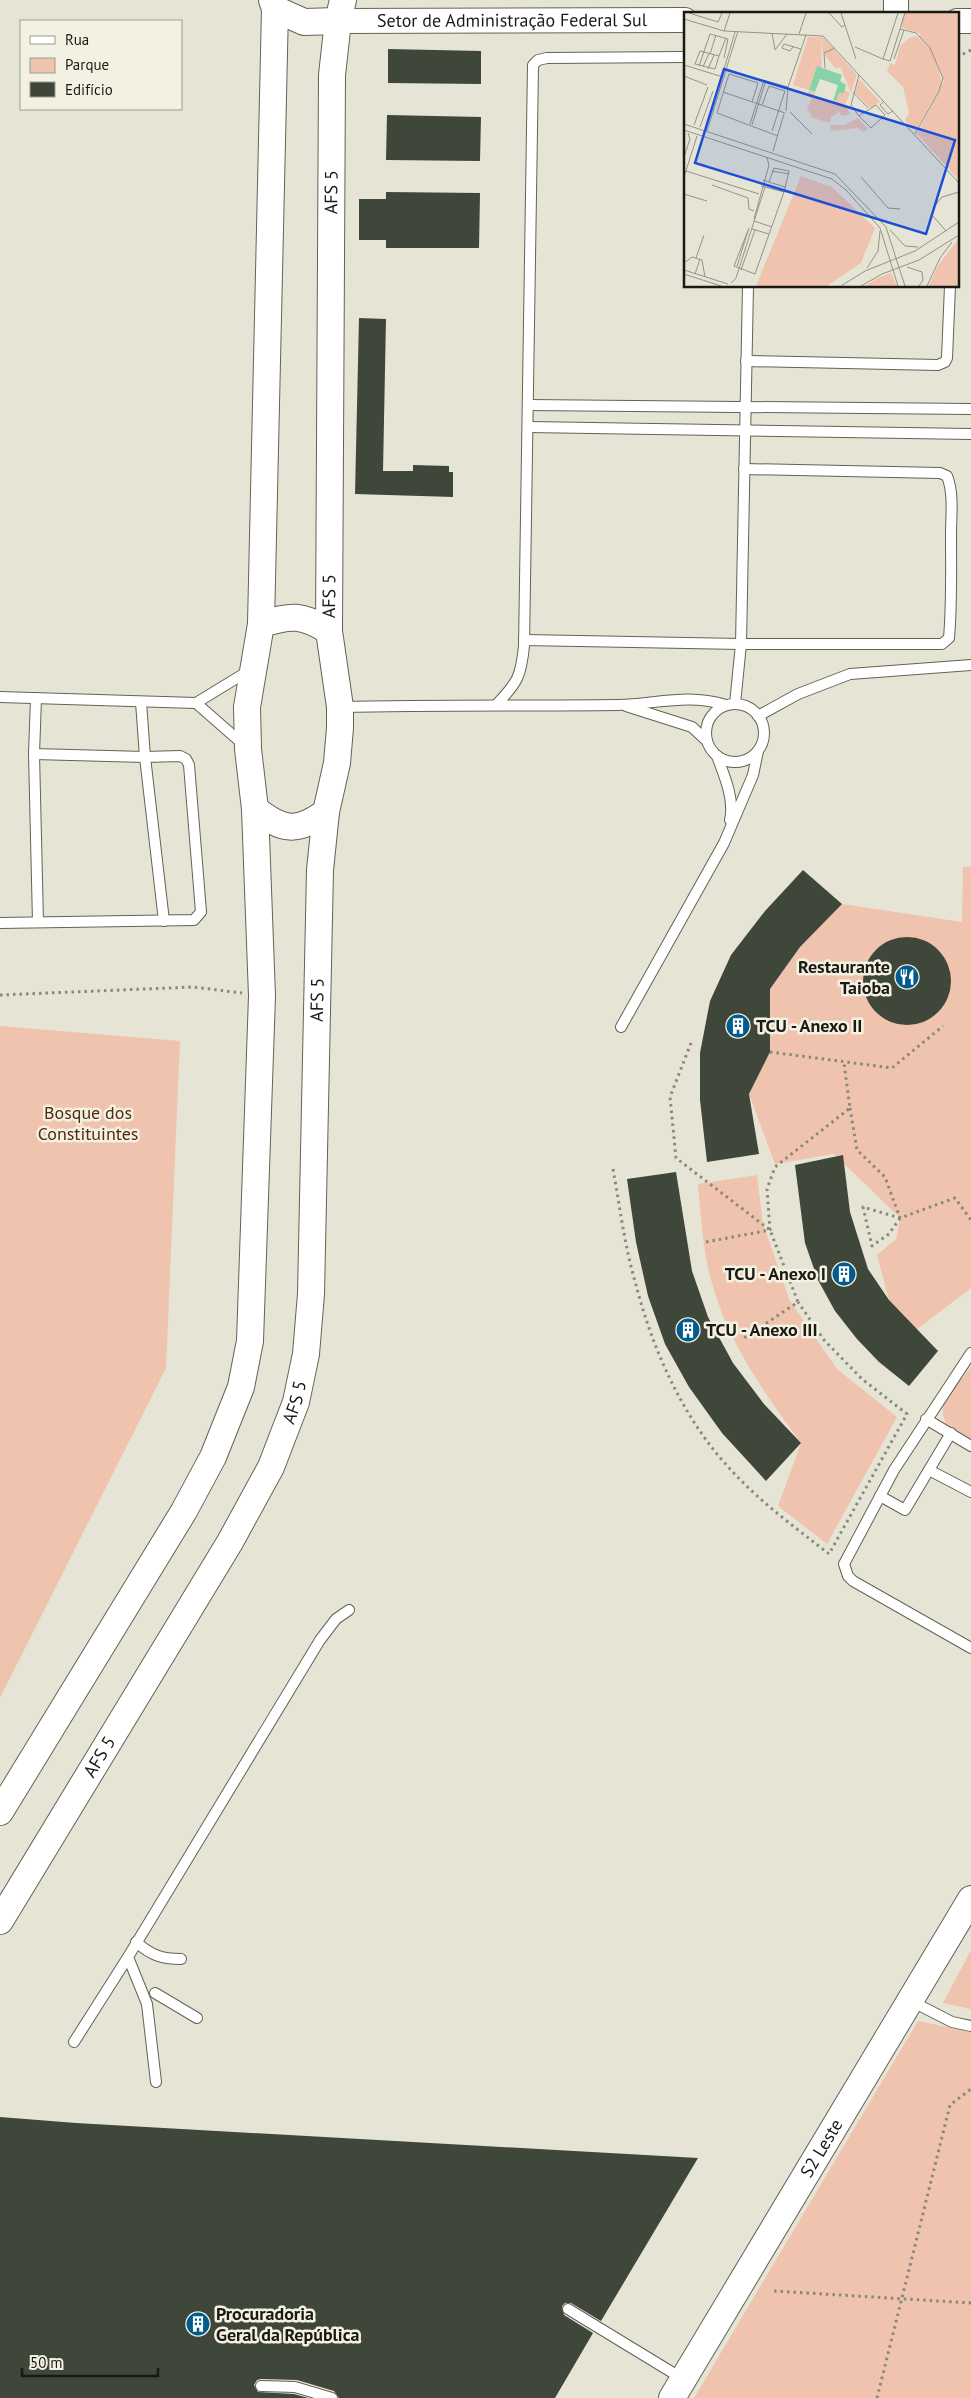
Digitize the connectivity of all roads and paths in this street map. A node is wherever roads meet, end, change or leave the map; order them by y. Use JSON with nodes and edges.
{"nodes":[{"id":1,"x":273,"y":5,"type":"edge"},
{"id":2,"x":341,"y":10,"type":"edge"},
{"id":3,"x":684,"y":20,"type":"edge"},
{"id":4,"x":971,"y":50,"type":"edge"},
{"id":5,"x":958,"y":56,"type":"edge"},
{"id":6,"x":684,"y":57,"type":"edge"},
{"id":7,"x":748,"y":288,"type":"edge"},
{"id":8,"x":950,"y":288,"type":"edge"},
{"id":9,"x":746,"y":362,"type":"junction"},
{"id":10,"x":528,"y":405,"type":"junction"},
{"id":11,"x":746,"y":407,"type":"junction"},
{"id":12,"x":971,"y":409,"type":"edge"},
{"id":13,"x":528,"y":427,"type":"junction"},
{"id":14,"x":745,"y":431,"type":"junction"},
{"id":15,"x":971,"y":434,"type":"edge"},
{"id":16,"x":744,"y":469,"type":"junction"},
{"id":17,"x":261,"y":624,"type":"junction"},
{"id":18,"x":329,"y":632,"type":"junction"},
{"id":19,"x":524,"y":640,"type":"junction"},
{"id":20,"x":741,"y":644,"type":"junction"},
{"id":21,"x":971,"y":665,"type":"edge"},
{"id":22,"x":254,"y":668,"type":"junction"},
{"id":23,"x":0,"y":697,"type":"edge"},
{"id":24,"x":36,"y":698,"type":"junction"},
{"id":25,"x":141,"y":702,"type":"junction"},
{"id":26,"x":196,"y":703,"type":"junction"},
{"id":27,"x":497,"y":704,"type":"junction"},
{"id":28,"x":731,"y":704,"type":"junction"},
{"id":29,"x":620,"y":705,"type":"junction"},
{"id":30,"x":340,"y":707,"type":"junction"},
{"id":31,"x":758,"y":716,"type":"junction"},
{"id":32,"x":707,"y":741,"type":"junction"},
{"id":33,"x":248,"y":749,"type":"junction"},
{"id":34,"x":758,"y":750,"type":"junction"},
{"id":35,"x":34,"y":754,"type":"junction"},
{"id":36,"x":717,"y":756,"type":"junction"},
{"id":37,"x":145,"y":757,"type":"junction"},
{"id":38,"x":255,"y":809,"type":"junction"},
{"id":39,"x":326,"y":812,"type":"junction"},
{"id":40,"x":724,"y":843,"type":"junction"},
{"id":41,"x":164,"y":921,"type":"junction"},
{"id":42,"x":38,"y":922,"type":"junction"},
{"id":43,"x":0,"y":923,"type":"edge"},
{"id":44,"x":0,"y":995,"type":"edge"},
{"id":45,"x":262,"y":996,"type":"junction"},
{"id":46,"x":943,"y":1026,"type":"dead end"},
{"id":47,"x":621,"y":1027,"type":"dead end"},
{"id":48,"x":691,"y":1043,"type":"dead end"},
{"id":49,"x":770,"y":1052,"type":"dead end"},
{"id":50,"x":844,"y":1062,"type":"junction"},
{"id":51,"x":850,"y":1108,"type":"junction"},
{"id":52,"x":613,"y":1170,"type":"dead end"},
{"id":53,"x":900,"y":1218,"type":"junction"},
{"id":54,"x":971,"y":1220,"type":"edge"},
{"id":55,"x":770,"y":1230,"type":"junction"},
{"id":56,"x":706,"y":1242,"type":"dead end"},
{"id":57,"x":798,"y":1302,"type":"junction"},
{"id":58,"x":744,"y":1338,"type":"dead end"},
{"id":59,"x":971,"y":1353,"type":"edge"},
{"id":60,"x":926,"y":1419,"type":"junction"},
{"id":61,"x":951,"y":1433,"type":"junction"},
{"id":62,"x":971,"y":1446,"type":"edge"},
{"id":63,"x":929,"y":1470,"type":"junction"},
{"id":64,"x":971,"y":1492,"type":"edge"},
{"id":65,"x":880,"y":1496,"type":"junction"},
{"id":66,"x":349,"y":1610,"type":"dead end"},
{"id":67,"x":971,"y":1648,"type":"edge"},
{"id":68,"x":0,"y":1812,"type":"edge"},
{"id":69,"x":971,"y":1899,"type":"edge"},
{"id":70,"x":0,"y":1921,"type":"edge"},
{"id":71,"x":136,"y":1942,"type":"junction"},
{"id":72,"x":128,"y":1957,"type":"junction"},
{"id":73,"x":181,"y":1959,"type":"dead end"},
{"id":74,"x":155,"y":1993,"type":"dead end"},
{"id":75,"x":911,"y":2000,"type":"junction"},
{"id":76,"x":196,"y":2018,"type":"dead end"},
{"id":77,"x":971,"y":2026,"type":"edge"},
{"id":78,"x":74,"y":2042,"type":"dead end"},
{"id":79,"x":156,"y":2082,"type":"dead end"},
{"id":80,"x":971,"y":2089,"type":"edge"},
{"id":81,"x":774,"y":2291,"type":"dead end"},
{"id":82,"x":901,"y":2300,"type":"junction"},
{"id":83,"x":971,"y":2303,"type":"edge"},
{"id":84,"x":568,"y":2308,"type":"dead end"},
{"id":85,"x":261,"y":2386,"type":"dead end"},
{"id":86,"x":678,"y":2389,"type":"edge"},
{"id":87,"x":332,"y":2398,"type":"edge"},
{"id":88,"x":877,"y":2398,"type":"edge"}],
"edges":[{"from":1,"to":2,"type":"main road"},
{"from":1,"to":17,"type":"main road"},
{"from":2,"to":3,"type":"street","name":"Setor de Administração Federal Sul"},
{"from":2,"to":18,"type":"main road","name":"AFS 5"},
{"from":4,"to":5,"type":"path"},
{"from":6,"to":10,"type":"lane"},
{"from":7,"to":9,"type":"lane"},
{"from":8,"to":9,"type":"lane"},
{"from":9,"to":11,"type":"lane"},
{"from":10,"to":11,"type":"lane"},
{"from":10,"to":13,"type":"lane"},
{"from":11,"to":12,"type":"lane"},
{"from":11,"to":14,"type":"lane"},
{"from":13,"to":14,"type":"lane"},
{"from":13,"to":19,"type":"lane"},
{"from":14,"to":15,"type":"lane"},
{"from":14,"to":16,"type":"lane"},
{"from":16,"to":20,"type":"lane"},
{"from":16,"to":20,"type":"lane"},
{"from":17,"to":18,"type":"main road"},
{"from":17,"to":22,"type":"main road"},
{"from":18,"to":30,"type":"main road","name":"AFS 5"},
{"from":19,"to":20,"type":"lane"},
{"from":19,"to":27,"type":"lane"},
{"from":20,"to":28,"type":"lane"},
{"from":21,"to":31,"type":"lane"},
{"from":22,"to":26,"type":"lane"},
{"from":22,"to":33,"type":"main road"},
{"from":23,"to":24,"type":"lane"},
{"from":24,"to":25,"type":"lane"},
{"from":24,"to":35,"type":"lane"},
{"from":25,"to":26,"type":"lane"},
{"from":25,"to":37,"type":"lane"},
{"from":26,"to":33,"type":"lane"},
{"from":27,"to":29,"type":"lane"},
{"from":27,"to":30,"type":"lane"},
{"from":28,"to":29,"type":"lane"},
{"from":28,"to":31,"type":"lane"},
{"from":28,"to":32,"type":"lane"},
{"from":29,"to":32,"type":"lane"},
{"from":30,"to":39,"type":"main road","name":"AFS 5"},
{"from":31,"to":34,"type":"lane"},
{"from":32,"to":36,"type":"lane"},
{"from":33,"to":38,"type":"main road"},
{"from":34,"to":36,"type":"lane"},
{"from":34,"to":40,"type":"lane"},
{"from":35,"to":37,"type":"lane"},
{"from":35,"to":42,"type":"lane"},
{"from":36,"to":40,"type":"lane"},
{"from":37,"to":41,"type":"lane"},
{"from":37,"to":41,"type":"lane"},
{"from":38,"to":39,"type":"main road"},
{"from":38,"to":45,"type":"main road"},
{"from":39,"to":70,"type":"main road","name":"AFS 5"},
{"from":40,"to":47,"type":"lane"},
{"from":41,"to":42,"type":"lane"},
{"from":42,"to":43,"type":"lane"},
{"from":44,"to":45,"type":"path"},
{"from":45,"to":68,"type":"main road"},
{"from":46,"to":50,"type":"path"},
{"from":48,"to":55,"type":"path"},
{"from":49,"to":50,"type":"path"},
{"from":50,"to":51,"type":"path"},
{"from":51,"to":53,"type":"path"},
{"from":51,"to":55,"type":"path"},
{"from":52,"to":57,"type":"path"},
{"from":53,"to":53,"type":"path"},
{"from":53,"to":54,"type":"path"},
{"from":55,"to":56,"type":"path"},
{"from":55,"to":57,"type":"path"},
{"from":57,"to":58,"type":"path"},
{"from":59,"to":60,"type":"lane"},
{"from":60,"to":61,"type":"lane"},
{"from":60,"to":65,"type":"lane"},
{"from":61,"to":62,"type":"lane"},
{"from":61,"to":63,"type":"lane"},
{"from":63,"to":64,"type":"lane"},
{"from":63,"to":65,"type":"lane"},
{"from":65,"to":67,"type":"lane"},
{"from":66,"to":71,"type":"lane"},
{"from":69,"to":75,"type":"main road","name":"S2 Leste"},
{"from":71,"to":72,"type":"lane"},
{"from":71,"to":73,"type":"lane"},
{"from":72,"to":78,"type":"lane"},
{"from":72,"to":79,"type":"lane"},
{"from":74,"to":76,"type":"lane"},
{"from":75,"to":77,"type":"lane"},
{"from":75,"to":86,"type":"main road","name":"S2 Leste"},
{"from":80,"to":82,"type":"path"},
{"from":81,"to":82,"type":"path"},
{"from":82,"to":83,"type":"path"},
{"from":82,"to":88,"type":"path"},
{"from":84,"to":86,"type":"lane"},
{"from":85,"to":87,"type":"lane"}]}
